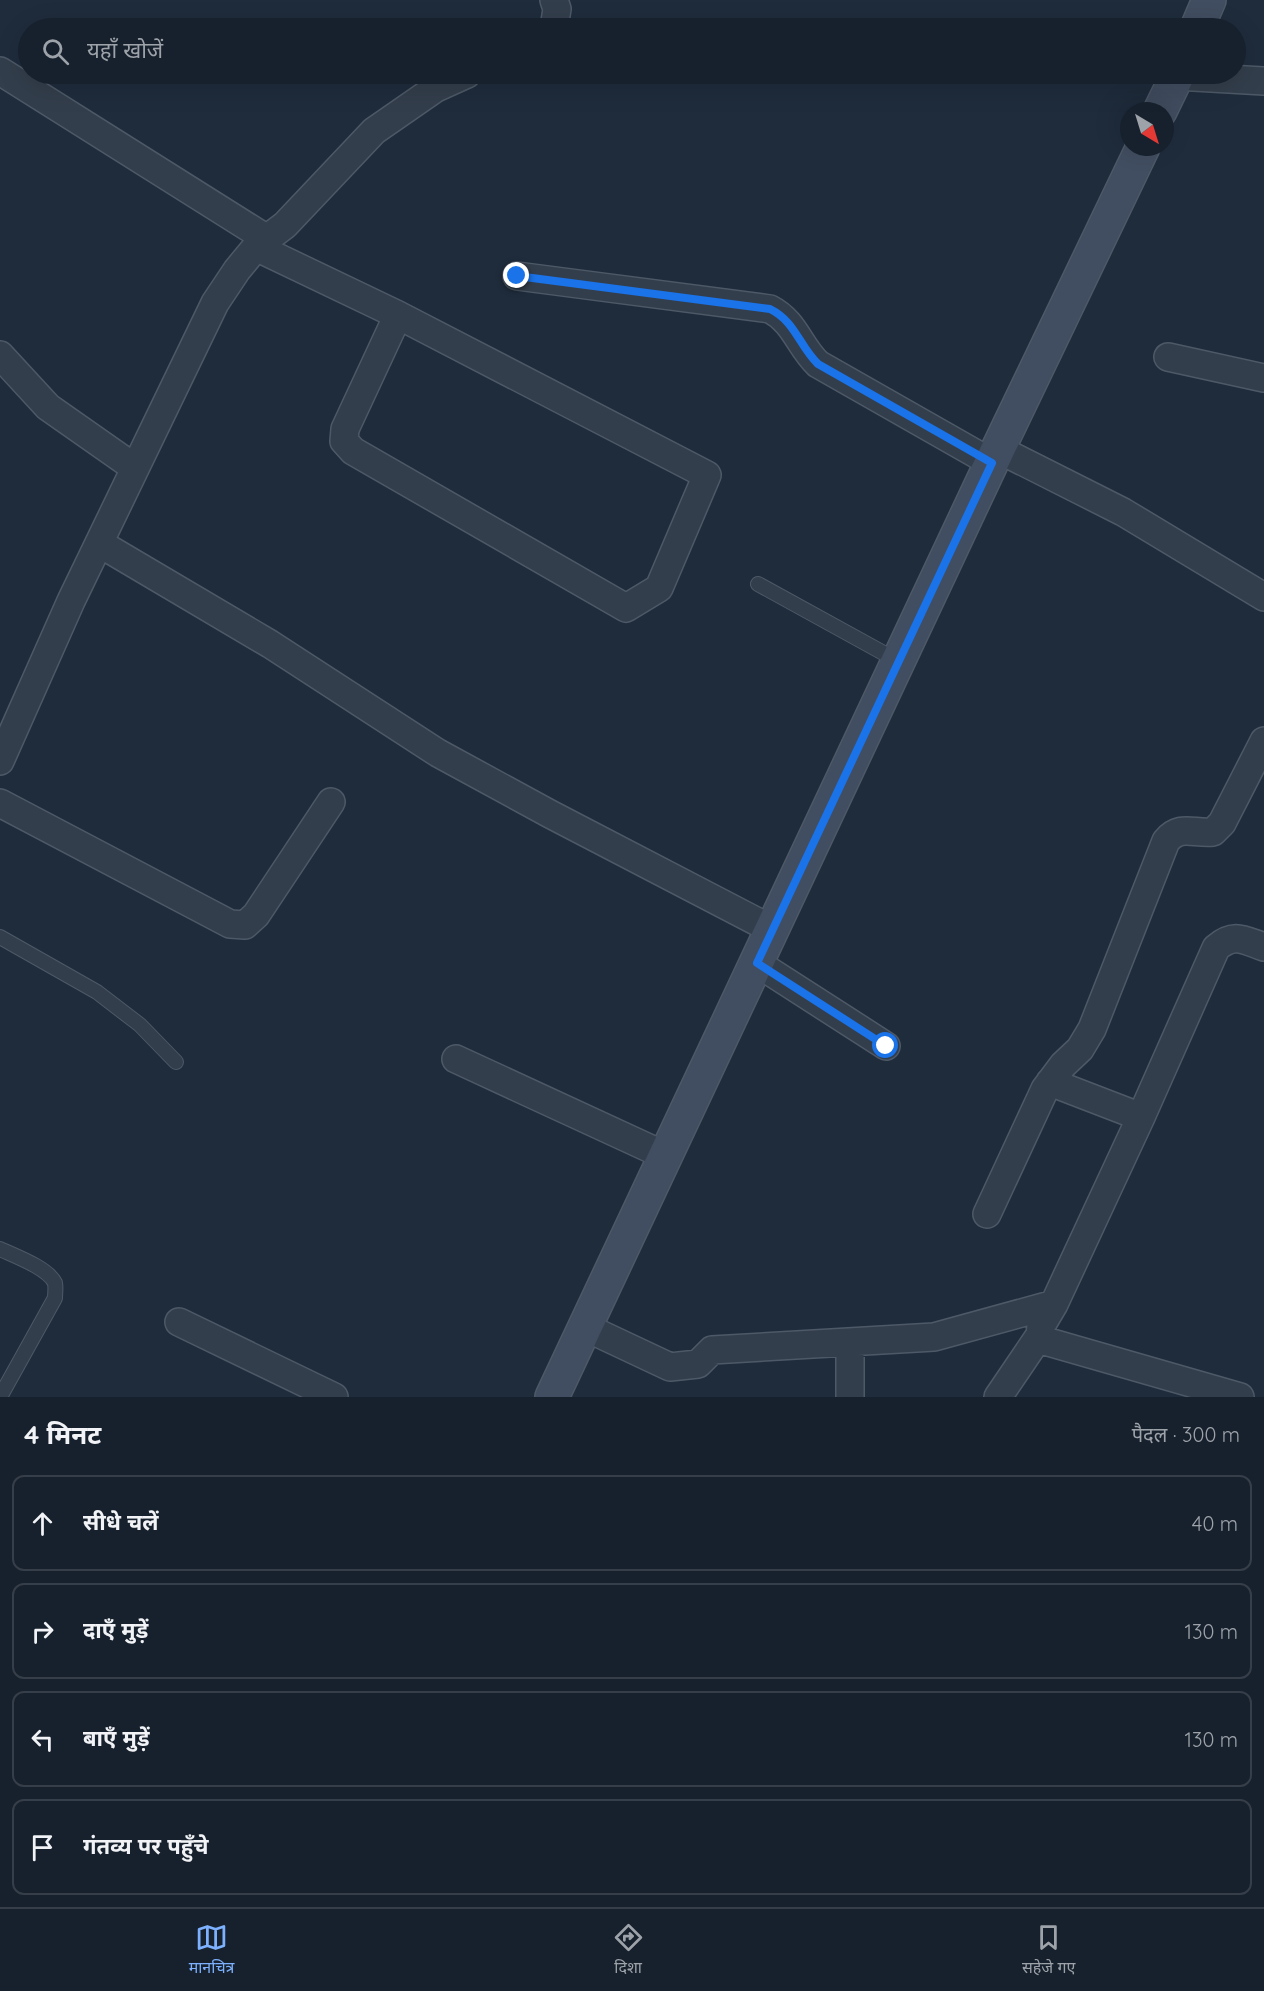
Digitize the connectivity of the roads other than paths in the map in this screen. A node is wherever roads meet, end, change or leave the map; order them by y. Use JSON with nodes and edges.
{"nodes":[{"id":1,"x":554,"y":0,"type":"edge"},
{"id":2,"x":1209,"y":0,"type":"edge"},
{"id":3,"x":555,"y":18,"type":"edge"},
{"id":4,"x":1201,"y":18,"type":"edge"},
{"id":5,"x":0,"y":71,"type":"edge"},
{"id":6,"x":1246,"y":80,"type":"edge"},
{"id":7,"x":1264,"y":81,"type":"edge"},
{"id":8,"x":18,"y":83,"type":"edge"},
{"id":9,"x":20,"y":84,"type":"edge"},
{"id":10,"x":445,"y":84,"type":"edge"},
{"id":11,"x":1173,"y":84,"type":"edge"},
{"id":12,"x":1164,"y":102,"type":"edge"},
{"id":13,"x":1139,"y":156,"type":"edge"},
{"id":14,"x":261,"y":243,"type":"junction"},
{"id":15,"x":517,"y":276,"type":"dead end"},
{"id":16,"x":398,"y":315,"type":"junction"},
{"id":17,"x":0,"y":355,"type":"edge"},
{"id":18,"x":1168,"y":357,"type":"dead end"},
{"id":19,"x":1264,"y":378,"type":"edge"},
{"id":20,"x":995,"y":456,"type":"junction"},
{"id":21,"x":135,"y":468,"type":"junction"},
{"id":22,"x":99,"y":543,"type":"junction"},
{"id":23,"x":758,"y":584,"type":"dead end"},
{"id":24,"x":1264,"y":597,"type":"edge"},
{"id":25,"x":899,"y":661,"type":"junction"},
{"id":26,"x":1261,"y":754,"type":"edge"},
{"id":27,"x":0,"y":762,"type":"edge"},
{"id":28,"x":331,"y":802,"type":"dead end"},
{"id":29,"x":1,"y":808,"type":"edge"},
{"id":30,"x":773,"y":930,"type":"junction"},
{"id":31,"x":0,"y":937,"type":"edge"},
{"id":32,"x":1264,"y":947,"type":"edge"},
{"id":33,"x":757,"y":963,"type":"junction"},
{"id":34,"x":886,"y":1046,"type":"dead end"},
{"id":35,"x":456,"y":1059,"type":"dead end"},
{"id":36,"x":176,"y":1062,"type":"dead end"},
{"id":37,"x":1050,"y":1082,"type":"junction"},
{"id":38,"x":1142,"y":1118,"type":"junction"},
{"id":39,"x":666,"y":1155,"type":"junction"},
{"id":40,"x":987,"y":1214,"type":"dead end"},
{"id":41,"x":0,"y":1249,"type":"edge"},
{"id":42,"x":1054,"y":1304,"type":"junction"},
{"id":43,"x":178,"y":1322,"type":"dead end"},
{"id":44,"x":585,"y":1327,"type":"junction"},
{"id":45,"x":1040,"y":1335,"type":"junction"},
{"id":46,"x":850,"y":1342,"type":"junction"},
{"id":47,"x":0,"y":1397,"type":"edge"},
{"id":48,"x":334,"y":1397,"type":"edge"},
{"id":49,"x":552,"y":1397,"type":"edge"},
{"id":50,"x":850,"y":1397,"type":"edge"},
{"id":51,"x":998,"y":1397,"type":"edge"},
{"id":52,"x":1240,"y":1397,"type":"edge"}],
"edges":[{"from":1,"to":3,"type":"street"},
{"from":2,"to":4,"type":"main road"},
{"from":5,"to":8,"type":"street"},
{"from":6,"to":7,"type":"street"},
{"from":9,"to":14,"type":"street"},
{"from":10,"to":14,"type":"street"},
{"from":11,"to":12,"type":"main road"},
{"from":13,"to":20,"type":"main road"},
{"from":14,"to":16,"type":"street"},
{"from":14,"to":21,"type":"street"},
{"from":15,"to":20,"type":"street"},
{"from":16,"to":16,"type":"street"},
{"from":17,"to":21,"type":"street"},
{"from":18,"to":19,"type":"street"},
{"from":20,"to":24,"type":"street"},
{"from":20,"to":25,"type":"main road"},
{"from":21,"to":22,"type":"street"},
{"from":22,"to":27,"type":"street"},
{"from":22,"to":30,"type":"street"},
{"from":23,"to":25,"type":"lane"},
{"from":25,"to":30,"type":"main road"},
{"from":26,"to":37,"type":"street"},
{"from":28,"to":29,"type":"street"},
{"from":30,"to":33,"type":"main road"},
{"from":31,"to":36,"type":"lane"},
{"from":32,"to":38,"type":"street"},
{"from":33,"to":34,"type":"street"},
{"from":33,"to":39,"type":"main road"},
{"from":35,"to":39,"type":"street"},
{"from":37,"to":38,"type":"street"},
{"from":37,"to":40,"type":"street"},
{"from":38,"to":42,"type":"street"},
{"from":39,"to":44,"type":"main road"},
{"from":41,"to":47,"type":"lane"},
{"from":42,"to":45,"type":"street"},
{"from":42,"to":46,"type":"street"},
{"from":43,"to":48,"type":"street"},
{"from":44,"to":46,"type":"street"},
{"from":44,"to":49,"type":"main road"},
{"from":45,"to":51,"type":"street"},
{"from":45,"to":52,"type":"street"},
{"from":46,"to":50,"type":"street"}]}
